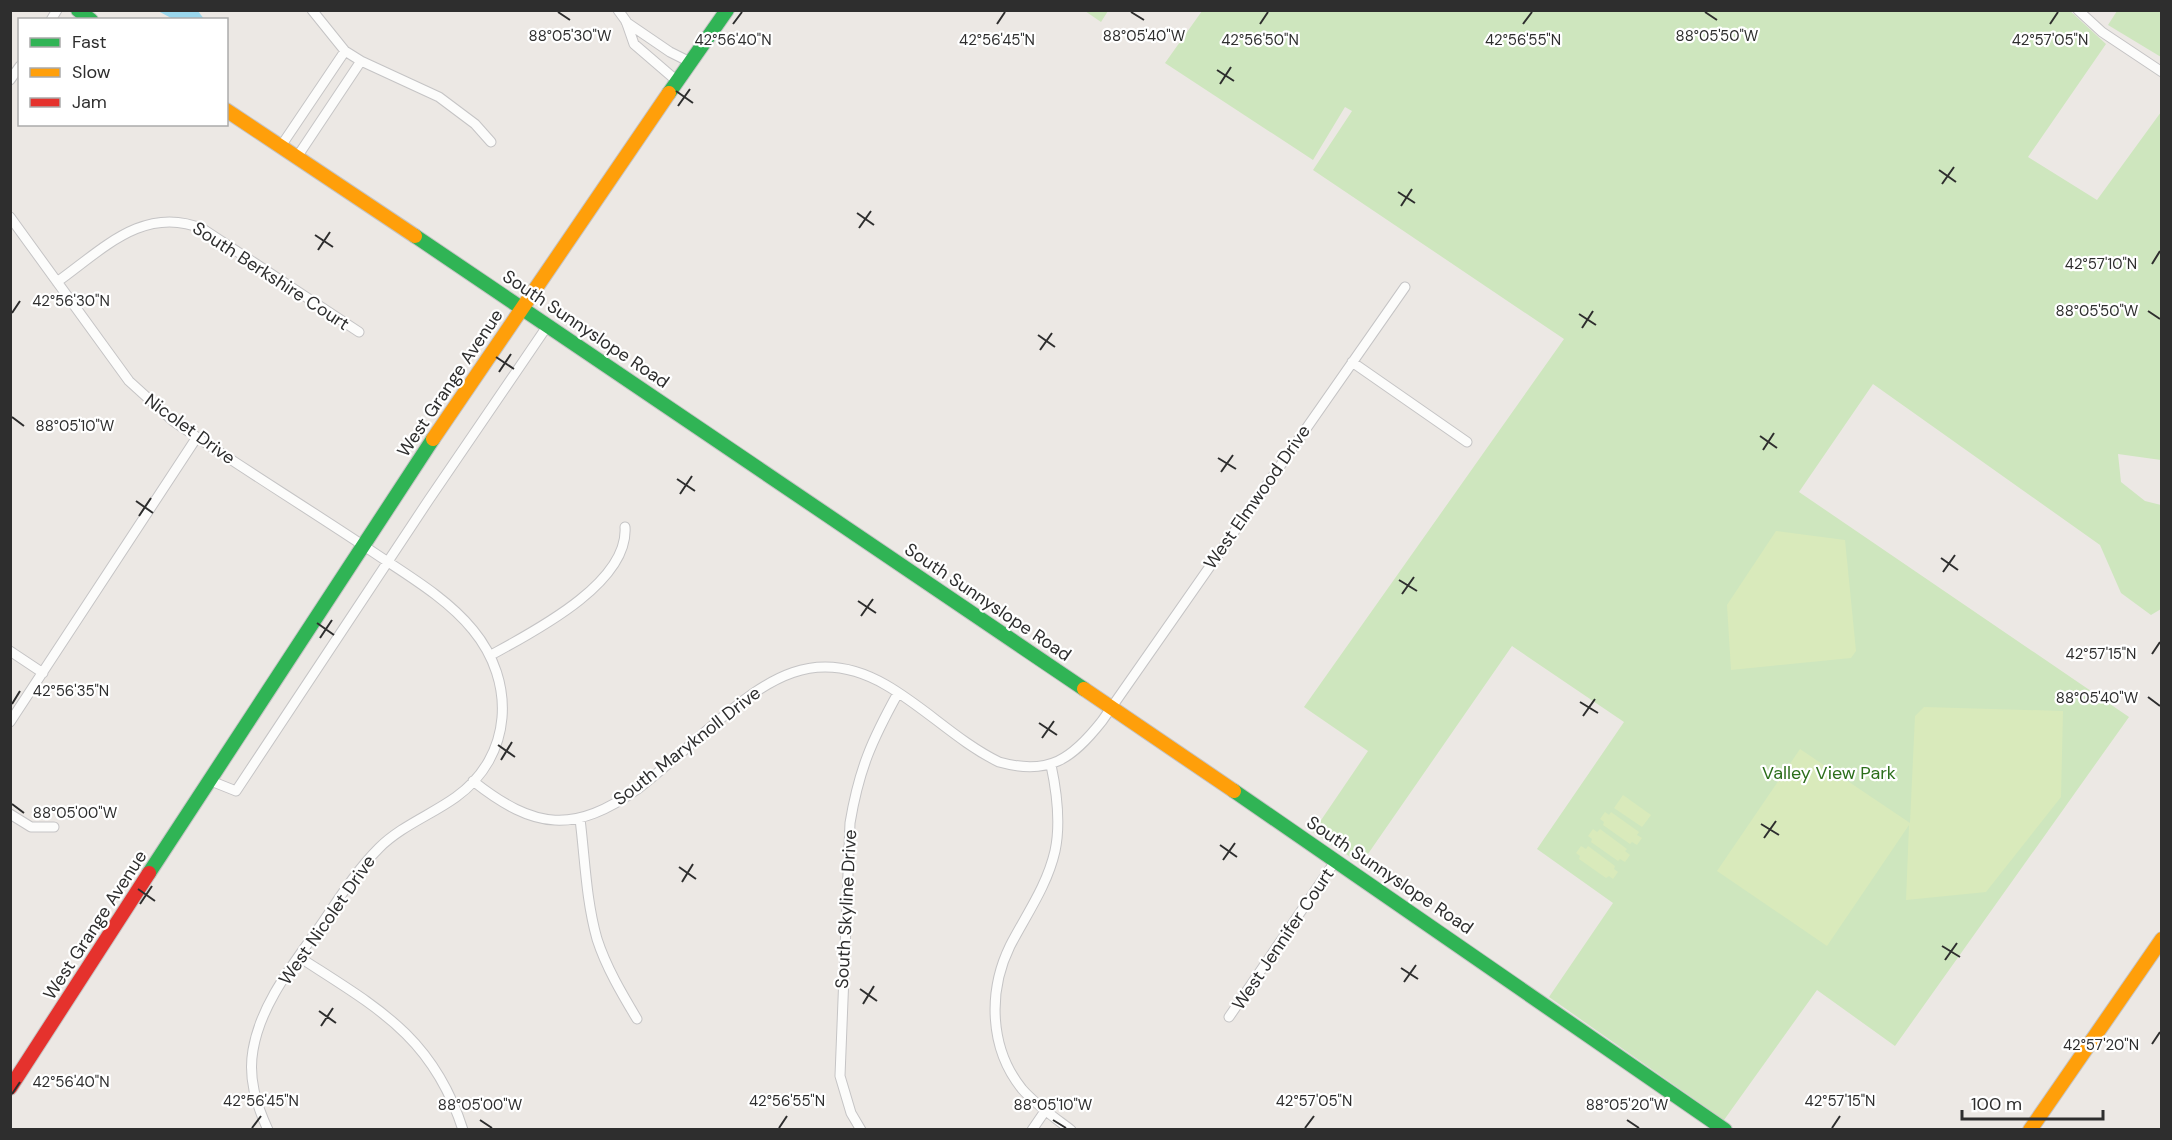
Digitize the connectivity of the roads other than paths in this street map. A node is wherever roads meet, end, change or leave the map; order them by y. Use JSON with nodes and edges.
{"nodes":[{"id":1,"x":312,"y":10,"type":"edge"},
{"id":2,"x":618,"y":10,"type":"edge"},
{"id":3,"x":727,"y":10,"type":"edge"},
{"id":4,"x":2078,"y":10,"type":"edge"},
{"id":5,"x":626,"y":21,"type":"junction"},
{"id":6,"x":345,"y":51,"type":"junction"},
{"id":7,"x":361,"y":61,"type":"junction"},
{"id":8,"x":690,"y":62,"type":"junction"},
{"id":9,"x":2162,"y":72,"type":"edge"},
{"id":10,"x":677,"y":81,"type":"junction"},
{"id":11,"x":228,"y":111,"type":"edge"},
{"id":12,"x":491,"y":142,"type":"dead end"},
{"id":13,"x":281,"y":146,"type":"junction"},
{"id":14,"x":297,"y":157,"type":"junction"},
{"id":15,"x":10,"y":217,"type":"edge"},
{"id":16,"x":57,"y":282,"type":"junction"},
{"id":17,"x":1405,"y":287,"type":"dead end"},
{"id":18,"x":523,"y":308,"type":"junction"},
{"id":19,"x":548,"y":325,"type":"junction"},
{"id":20,"x":359,"y":332,"type":"dead end"},
{"id":21,"x":1352,"y":362,"type":"junction"},
{"id":22,"x":196,"y":437,"type":"junction"},
{"id":23,"x":1467,"y":442,"type":"dead end"},
{"id":24,"x":625,"y":527,"type":"dead end"},
{"id":25,"x":363,"y":545,"type":"junction"},
{"id":26,"x":387,"y":562,"type":"junction"},
{"id":27,"x":10,"y":651,"type":"edge"},
{"id":28,"x":491,"y":655,"type":"junction"},
{"id":29,"x":43,"y":672,"type":"junction"},
{"id":30,"x":898,"y":693,"type":"junction"},
{"id":31,"x":1110,"y":708,"type":"junction"},
{"id":32,"x":10,"y":722,"type":"edge"},
{"id":33,"x":1051,"y":765,"type":"junction"},
{"id":34,"x":211,"y":781,"type":"junction"},
{"id":35,"x":473,"y":781,"type":"junction"},
{"id":36,"x":10,"y":813,"type":"edge"},
{"id":37,"x":580,"y":819,"type":"junction"},
{"id":38,"x":54,"y":827,"type":"dead end"},
{"id":39,"x":1336,"y":861,"type":"junction"},
{"id":40,"x":2162,"y":939,"type":"edge"},
{"id":41,"x":299,"y":957,"type":"junction"},
{"id":42,"x":1229,"y":1017,"type":"dead end"},
{"id":43,"x":637,"y":1019,"type":"dead end"},
{"id":44,"x":10,"y":1088,"type":"edge"},
{"id":45,"x":1045,"y":1111,"type":"junction"},
{"id":46,"x":268,"y":1130,"type":"edge"},
{"id":47,"x":463,"y":1130,"type":"edge"},
{"id":48,"x":861,"y":1130,"type":"edge"},
{"id":49,"x":1032,"y":1130,"type":"edge"},
{"id":50,"x":1071,"y":1130,"type":"edge"},
{"id":51,"x":1725,"y":1130,"type":"edge"},
{"id":52,"x":2030,"y":1130,"type":"edge"}],
"edges":[{"from":1,"to":6,"type":"street"},
{"from":2,"to":5,"type":"street"},
{"from":3,"to":8,"type":"street","name":"West Grange Avenue"},
{"from":4,"to":9,"type":"street"},
{"from":5,"to":8,"type":"street"},
{"from":5,"to":10,"type":"street"},
{"from":6,"to":7,"type":"street"},
{"from":6,"to":13,"type":"street"},
{"from":7,"to":12,"type":"street"},
{"from":7,"to":14,"type":"street"},
{"from":8,"to":10,"type":"street","name":"West Grange Avenue"},
{"from":10,"to":18,"type":"street","name":"West Grange Avenue"},
{"from":11,"to":13,"type":"street","name":"South Sunnyslope Road"},
{"from":13,"to":14,"type":"street","name":"South Sunnyslope Road"},
{"from":14,"to":18,"type":"street","name":"South Sunnyslope Road"},
{"from":15,"to":16,"type":"street","name":"Nicolet Drive"},
{"from":16,"to":20,"type":"street","name":"South Berkshire Court"},
{"from":16,"to":22,"type":"street","name":"Nicolet Drive"},
{"from":17,"to":21,"type":"street","name":"West Elmwood Drive"},
{"from":18,"to":19,"type":"street","name":"South Sunnyslope Road"},
{"from":18,"to":25,"type":"street","name":"West Grange Avenue"},
{"from":19,"to":26,"type":"street"},
{"from":19,"to":31,"type":"street","name":"South Sunnyslope Road"},
{"from":21,"to":23,"type":"street"},
{"from":21,"to":31,"type":"street","name":"West Elmwood Drive"},
{"from":22,"to":25,"type":"street","name":"Nicolet Drive"},
{"from":22,"to":29,"type":"street"},
{"from":24,"to":28,"type":"street"},
{"from":25,"to":26,"type":"street","name":"Nicolet Drive"},
{"from":25,"to":34,"type":"street","name":"West Grange Avenue"},
{"from":26,"to":28,"type":"street","name":"West Nicolet Drive"},
{"from":26,"to":34,"type":"street"},
{"from":27,"to":29,"type":"street"},
{"from":28,"to":35,"type":"street","name":"West Nicolet Drive"},
{"from":29,"to":32,"type":"street"},
{"from":30,"to":33,"type":"street","name":"South Maryknoll Drive"},
{"from":30,"to":37,"type":"street","name":"South Maryknoll Drive"},
{"from":30,"to":48,"type":"street","name":"South Skyline Drive"},
{"from":31,"to":33,"type":"street","name":"South Maryknoll Drive"},
{"from":31,"to":39,"type":"street","name":"South Sunnyslope Road"},
{"from":33,"to":45,"type":"street"},
{"from":34,"to":44,"type":"street","name":"West Grange Avenue"},
{"from":35,"to":37,"type":"street","name":"South Maryknoll Drive"},
{"from":35,"to":41,"type":"street","name":"West Nicolet Drive"},
{"from":36,"to":38,"type":"street"},
{"from":37,"to":43,"type":"street"},
{"from":39,"to":42,"type":"street","name":"West Jennifer Court"},
{"from":39,"to":51,"type":"street","name":"South Sunnyslope Road"},
{"from":40,"to":52,"type":"street"},
{"from":41,"to":46,"type":"street","name":"West Nicolet Drive"},
{"from":41,"to":47,"type":"street"},
{"from":45,"to":49,"type":"street"},
{"from":45,"to":50,"type":"street"}]}
